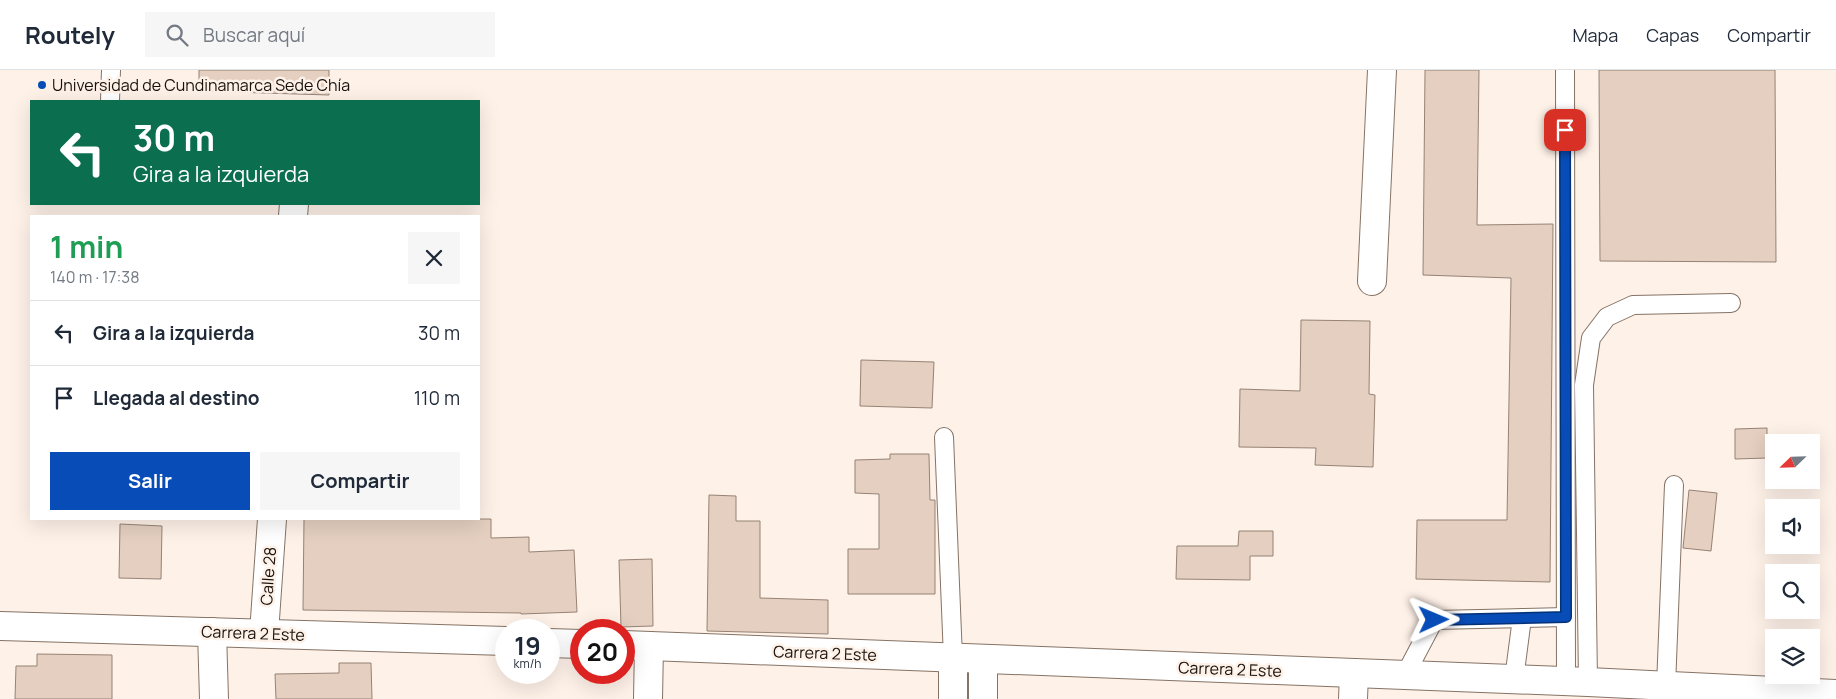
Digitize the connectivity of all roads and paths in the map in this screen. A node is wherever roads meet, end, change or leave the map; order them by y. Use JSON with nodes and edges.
{"nodes":[{"id":1,"x":111,"y":70,"type":"edge"},
{"id":2,"x":1382,"y":70,"type":"edge"},
{"id":3,"x":1565,"y":70,"type":"edge"},
{"id":4,"x":110,"y":100,"type":"edge"},
{"id":5,"x":1372,"y":281,"type":"dead end"},
{"id":6,"x":1731,"y":303,"type":"dead end"},
{"id":7,"x":944,"y":436,"type":"dead end"},
{"id":8,"x":1674,"y":485,"type":"dead end"},
{"id":9,"x":272,"y":520,"type":"edge"},
{"id":10,"x":1566,"y":617,"type":"junction"},
{"id":11,"x":1522,"y":618,"type":"junction"},
{"id":12,"x":0,"y":626,"type":"edge"},
{"id":13,"x":212,"y":632,"type":"junction"},
{"id":14,"x":264,"y":633,"type":"junction"},
{"id":15,"x":495,"y":641,"type":"edge"},
{"id":16,"x":636,"y":645,"type":"edge"},
{"id":17,"x":953,"y":658,"type":"junction"},
{"id":18,"x":983,"y":660,"type":"junction"},
{"id":19,"x":1406,"y":675,"type":"junction"},
{"id":20,"x":1514,"y":679,"type":"junction"},
{"id":21,"x":1577,"y":681,"type":"junction"},
{"id":22,"x":1354,"y":686,"type":"edge"},
{"id":23,"x":1666,"y":686,"type":"junction"},
{"id":24,"x":1836,"y":694,"type":"edge"},
{"id":25,"x":214,"y":699,"type":"edge"},
{"id":26,"x":648,"y":699,"type":"edge"},
{"id":27,"x":953,"y":699,"type":"edge"},
{"id":28,"x":983,"y":699,"type":"edge"}],
"edges":[{"from":1,"to":4,"type":"lane"},
{"from":2,"to":5,"type":"street"},
{"from":3,"to":10,"type":"lane"},
{"from":6,"to":21,"type":"lane"},
{"from":7,"to":17,"type":"lane"},
{"from":8,"to":23,"type":"lane"},
{"from":9,"to":14,"type":"street","name":"Calle 28"},
{"from":10,"to":11,"type":"lane"},
{"from":10,"to":21,"type":"lane"},
{"from":11,"to":19,"type":"lane"},
{"from":11,"to":20,"type":"lane"},
{"from":12,"to":13,"type":"street","name":"Carrera 2 Este"},
{"from":13,"to":14,"type":"street","name":"Carrera 2 Este"},
{"from":13,"to":25,"type":"street"},
{"from":14,"to":15,"type":"street","name":"Carrera 2 Este"},
{"from":16,"to":17,"type":"street","name":"Carrera 2 Este"},
{"from":16,"to":26,"type":"street"},
{"from":17,"to":18,"type":"street","name":"Carrera 2 Este"},
{"from":17,"to":27,"type":"street"},
{"from":18,"to":22,"type":"street","name":"Carrera 2 Este"},
{"from":18,"to":28,"type":"street"},
{"from":19,"to":20,"type":"street","name":"Carrera 2 Este"},
{"from":19,"to":22,"type":"street","name":"Carrera 2 Este"},
{"from":20,"to":21,"type":"street","name":"Carrera 2 Este"},
{"from":21,"to":23,"type":"street","name":"Carrera 2 Este"},
{"from":23,"to":24,"type":"street","name":"Carrera 2 Este"}]}
